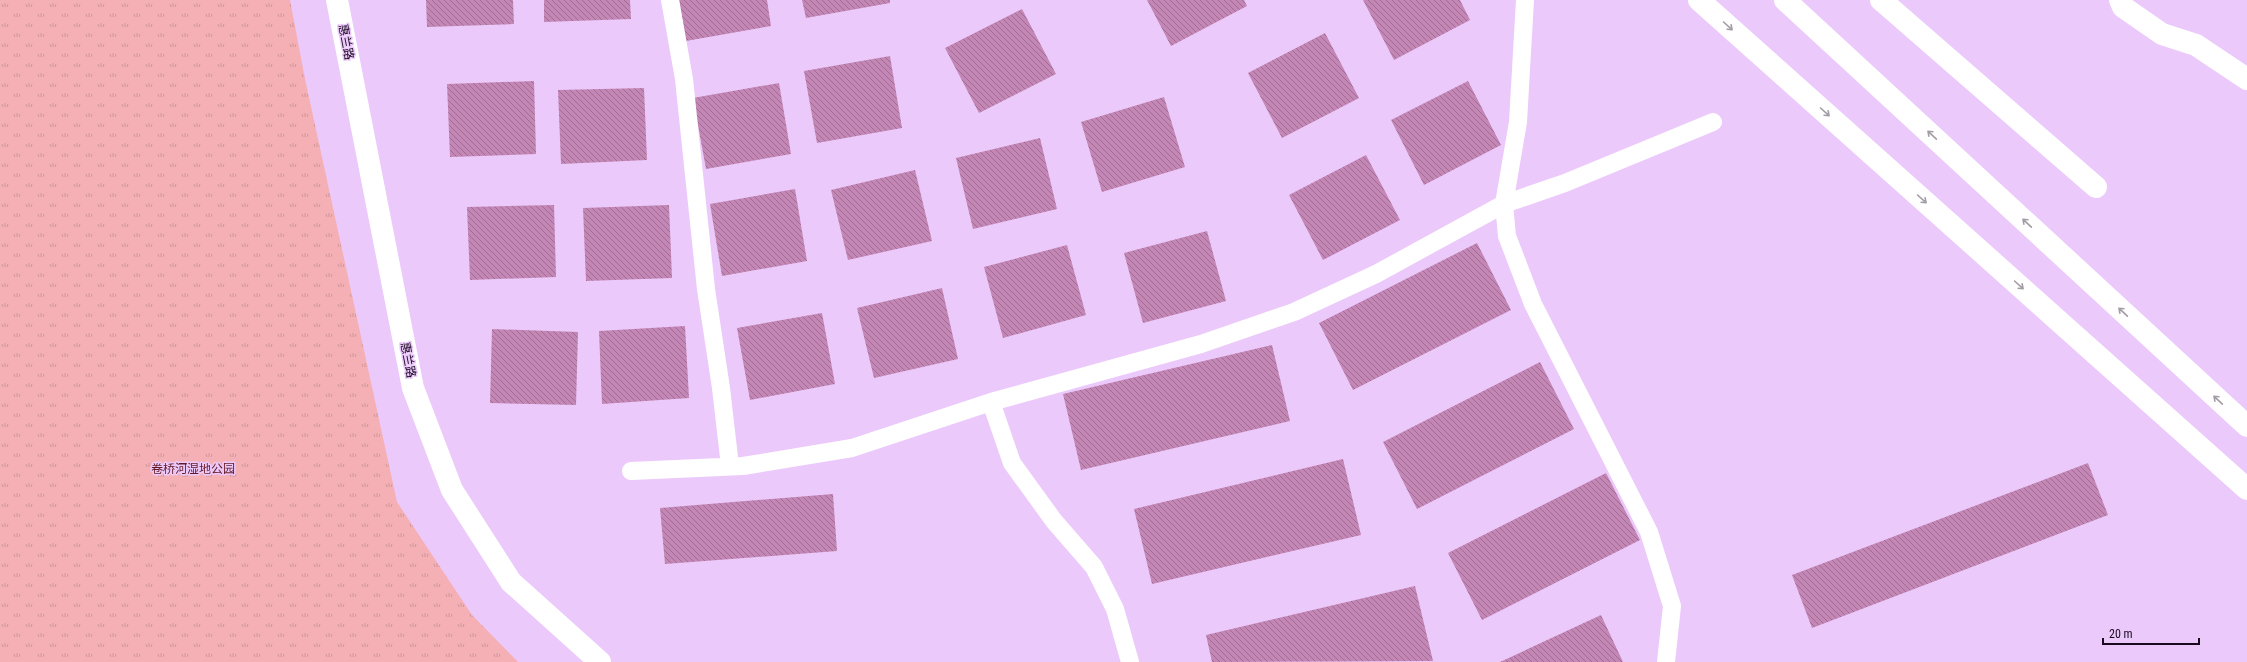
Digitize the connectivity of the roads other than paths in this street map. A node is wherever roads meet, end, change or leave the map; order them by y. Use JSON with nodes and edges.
{"nodes":[{"id":1,"x":337,"y":0,"type":"edge"},
{"id":2,"x":670,"y":0,"type":"edge"},
{"id":3,"x":1525,"y":0,"type":"edge"},
{"id":4,"x":1699,"y":0,"type":"edge"},
{"id":5,"x":1785,"y":0,"type":"edge"},
{"id":6,"x":1881,"y":0,"type":"edge"},
{"id":7,"x":2120,"y":0,"type":"edge"},
{"id":8,"x":2247,"y":79,"type":"edge"},
{"id":9,"x":1713,"y":122,"type":"dead end"},
{"id":10,"x":2096,"y":187,"type":"dead end"},
{"id":11,"x":1504,"y":204,"type":"junction"},
{"id":12,"x":991,"y":402,"type":"junction"},
{"id":13,"x":2247,"y":426,"type":"edge"},
{"id":14,"x":730,"y":466,"type":"junction"},
{"id":15,"x":631,"y":471,"type":"dead end"},
{"id":16,"x":2247,"y":489,"type":"edge"},
{"id":17,"x":600,"y":662,"type":"edge"},
{"id":18,"x":1130,"y":662,"type":"edge"},
{"id":19,"x":1666,"y":662,"type":"edge"}],
"edges":[{"from":1,"to":17,"type":"street","name":"惠兰路"},
{"from":2,"to":14,"type":"lane"},
{"from":3,"to":11,"type":"lane"},
{"from":4,"to":16,"type":"street","one_way":true},
{"from":13,"to":5,"type":"street","one_way":true},
{"from":6,"to":10,"type":"street"},
{"from":7,"to":8,"type":"street"},
{"from":9,"to":11,"type":"lane"},
{"from":11,"to":12,"type":"lane"},
{"from":11,"to":19,"type":"lane"},
{"from":12,"to":14,"type":"lane"},
{"from":12,"to":18,"type":"lane"},
{"from":14,"to":15,"type":"lane"}]}
